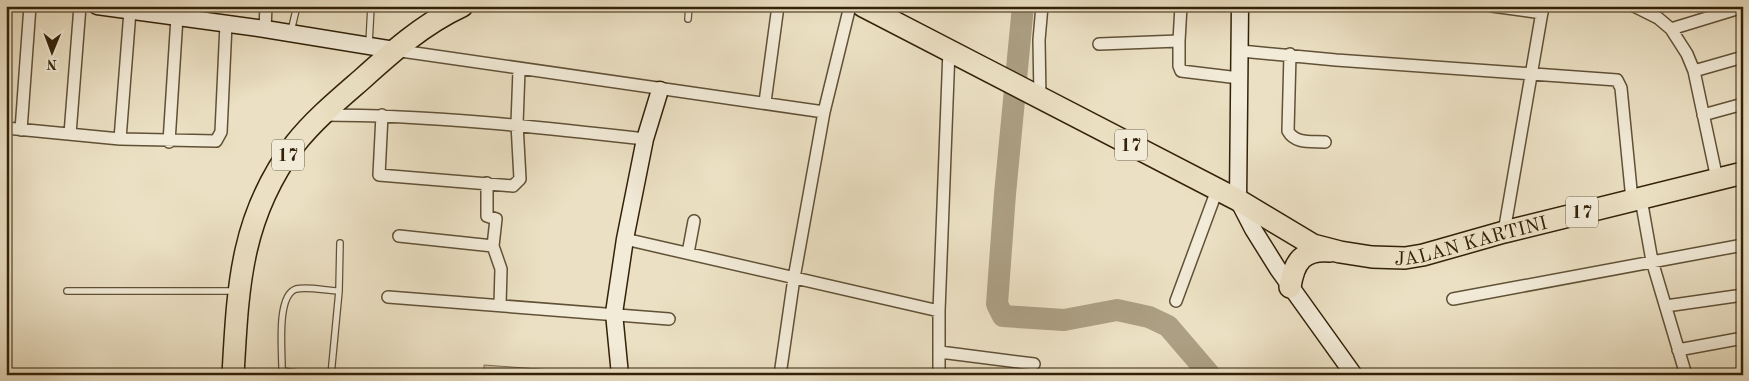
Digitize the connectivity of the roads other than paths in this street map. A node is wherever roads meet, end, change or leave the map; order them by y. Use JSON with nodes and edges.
{"nodes":[{"id":1,"x":30,"y":6,"type":"edge"},
{"id":2,"x":80,"y":6,"type":"edge"},
{"id":3,"x":97,"y":6,"type":"edge"},
{"id":4,"x":266,"y":6,"type":"edge"},
{"id":5,"x":297,"y":6,"type":"edge"},
{"id":6,"x":371,"y":6,"type":"edge"},
{"id":7,"x":462,"y":6,"type":"edge"},
{"id":8,"x":689,"y":6,"type":"edge"},
{"id":9,"x":778,"y":6,"type":"edge"},
{"id":10,"x":850,"y":6,"type":"edge"},
{"id":11,"x":863,"y":6,"type":"edge"},
{"id":12,"x":1042,"y":6,"type":"edge"},
{"id":13,"x":1181,"y":6,"type":"edge"},
{"id":14,"x":1240,"y":6,"type":"edge"},
{"id":15,"x":1492,"y":6,"type":"edge"},
{"id":16,"x":1640,"y":7,"type":"edge"},
{"id":17,"x":1743,"y":7,"type":"edge"},
{"id":18,"x":1543,"y":10,"type":"edge"},
{"id":19,"x":130,"y":11,"type":"junction"},
{"id":20,"x":177,"y":17,"type":"junction"},
{"id":21,"x":688,"y":19,"type":"dead end"},
{"id":22,"x":226,"y":24,"type":"junction"},
{"id":23,"x":265,"y":29,"type":"junction"},
{"id":24,"x":1671,"y":29,"type":"junction"},
{"id":25,"x":291,"y":33,"type":"junction"},
{"id":26,"x":1179,"y":41,"type":"junction"},
{"id":27,"x":1099,"y":44,"type":"dead end"},
{"id":28,"x":369,"y":46,"type":"junction"},
{"id":29,"x":394,"y":50,"type":"junction"},
{"id":30,"x":949,"y":50,"type":"junction"},
{"id":31,"x":1241,"y":51,"type":"junction"},
{"id":32,"x":1290,"y":54,"type":"junction"},
{"id":33,"x":1743,"y":57,"type":"edge"},
{"id":34,"x":519,"y":70,"type":"junction"},
{"id":35,"x":1694,"y":71,"type":"junction"},
{"id":36,"x":1532,"y":73,"type":"junction"},
{"id":37,"x":1240,"y":78,"type":"junction"},
{"id":38,"x":660,"y":90,"type":"junction"},
{"id":39,"x":1032,"y":94,"type":"junction"},
{"id":40,"x":764,"y":102,"type":"junction"},
{"id":41,"x":1743,"y":104,"type":"edge"},
{"id":42,"x":824,"y":112,"type":"junction"},
{"id":43,"x":321,"y":115,"type":"junction"},
{"id":44,"x":382,"y":115,"type":"junction"},
{"id":45,"x":1702,"y":115,"type":"junction"},
{"id":46,"x":517,"y":124,"type":"junction"},
{"id":47,"x":6,"y":128,"type":"edge"},
{"id":48,"x":21,"y":130,"type":"junction"},
{"id":49,"x":70,"y":134,"type":"junction"},
{"id":50,"x":120,"y":139,"type":"junction"},
{"id":51,"x":644,"y":139,"type":"junction"},
{"id":52,"x":169,"y":142,"type":"junction"},
{"id":53,"x":1325,"y":142,"type":"dead end"},
{"id":54,"x":1743,"y":173,"type":"edge"},
{"id":55,"x":1717,"y":179,"type":"junction"},
{"id":56,"x":487,"y":183,"type":"junction"},
{"id":57,"x":1217,"y":190,"type":"junction"},
{"id":58,"x":1636,"y":199,"type":"junction"},
{"id":59,"x":1238,"y":200,"type":"junction"},
{"id":60,"x":694,"y":221,"type":"dead end"},
{"id":61,"x":1504,"y":232,"type":"junction"},
{"id":62,"x":399,"y":236,"type":"dead end"},
{"id":63,"x":625,"y":239,"type":"junction"},
{"id":64,"x":340,"y":243,"type":"dead end"},
{"id":65,"x":1743,"y":245,"type":"edge"},
{"id":66,"x":493,"y":246,"type":"junction"},
{"id":67,"x":1340,"y":252,"type":"junction"},
{"id":68,"x":688,"y":253,"type":"junction"},
{"id":69,"x":1652,"y":261,"type":"junction"},
{"id":70,"x":794,"y":278,"type":"junction"},
{"id":71,"x":1290,"y":287,"type":"junction"},
{"id":72,"x":67,"y":291,"type":"dead end"},
{"id":73,"x":239,"y":291,"type":"junction"},
{"id":74,"x":340,"y":292,"type":"junction"},
{"id":75,"x":1743,"y":295,"type":"edge"},
{"id":76,"x":388,"y":297,"type":"dead end"},
{"id":77,"x":1453,"y":299,"type":"dead end"},
{"id":78,"x":1176,"y":300,"type":"dead end"},
{"id":79,"x":500,"y":305,"type":"junction"},
{"id":80,"x":1666,"y":306,"type":"junction"},
{"id":81,"x":939,"y":311,"type":"junction"},
{"id":82,"x":614,"y":313,"type":"junction"},
{"id":83,"x":669,"y":319,"type":"dead end"},
{"id":84,"x":1743,"y":338,"type":"edge"},
{"id":85,"x":1678,"y":350,"type":"junction"},
{"id":86,"x":940,"y":352,"type":"junction"},
{"id":87,"x":1034,"y":364,"type":"dead end"},
{"id":88,"x":282,"y":373,"type":"edge"},
{"id":89,"x":233,"y":375,"type":"edge"},
{"id":90,"x":314,"y":375,"type":"edge"},
{"id":91,"x":331,"y":375,"type":"edge"},
{"id":92,"x":620,"y":375,"type":"edge"},
{"id":93,"x":780,"y":375,"type":"edge"},
{"id":94,"x":939,"y":375,"type":"edge"},
{"id":95,"x":1354,"y":375,"type":"edge"},
{"id":96,"x":1686,"y":375,"type":"edge"}],
"edges":[{"from":1,"to":48,"type":"street"},
{"from":2,"to":49,"type":"street"},
{"from":3,"to":19,"type":"street"},
{"from":4,"to":23,"type":"street"},
{"from":5,"to":25,"type":"lane"},
{"from":6,"to":28,"type":"lane"},
{"from":7,"to":29,"type":"highway","number":"17"},
{"from":8,"to":21,"type":"lane"},
{"from":9,"to":40,"type":"street"},
{"from":10,"to":42,"type":"street"},
{"from":11,"to":30,"type":"highway","number":"17"},
{"from":12,"to":39,"type":"street"},
{"from":13,"to":26,"type":"street"},
{"from":14,"to":31,"type":"street"},
{"from":15,"to":18,"type":"street"},
{"from":16,"to":24,"type":"street"},
{"from":17,"to":24,"type":"street"},
{"from":18,"to":36,"type":"street"},
{"from":19,"to":20,"type":"street"},
{"from":19,"to":50,"type":"street"},
{"from":20,"to":22,"type":"street"},
{"from":20,"to":52,"type":"street"},
{"from":22,"to":23,"type":"street"},
{"from":22,"to":52,"type":"street"},
{"from":23,"to":25,"type":"street"},
{"from":24,"to":35,"type":"street"},
{"from":25,"to":28,"type":"street"},
{"from":26,"to":27,"type":"street"},
{"from":26,"to":37,"type":"street"},
{"from":28,"to":29,"type":"street"},
{"from":29,"to":34,"type":"street"},
{"from":29,"to":43,"type":"highway","number":"17"},
{"from":30,"to":39,"type":"highway","number":"17"},
{"from":30,"to":81,"type":"street"},
{"from":31,"to":32,"type":"street"},
{"from":31,"to":37,"type":"street"},
{"from":32,"to":36,"type":"street"},
{"from":32,"to":53,"type":"street"},
{"from":33,"to":35,"type":"street"},
{"from":34,"to":38,"type":"street"},
{"from":34,"to":46,"type":"street"},
{"from":35,"to":45,"type":"street"},
{"from":36,"to":58,"type":"street"},
{"from":36,"to":61,"type":"street"},
{"from":37,"to":59,"type":"street"},
{"from":38,"to":40,"type":"street"},
{"from":38,"to":51,"type":"street"},
{"from":39,"to":57,"type":"highway","number":"17"},
{"from":40,"to":42,"type":"street"},
{"from":41,"to":45,"type":"street"},
{"from":42,"to":70,"type":"street"},
{"from":43,"to":44,"type":"street"},
{"from":43,"to":73,"type":"highway","number":"17"},
{"from":44,"to":46,"type":"street"},
{"from":44,"to":56,"type":"street"},
{"from":45,"to":55,"type":"street"},
{"from":46,"to":51,"type":"street"},
{"from":46,"to":56,"type":"street"},
{"from":47,"to":48,"type":"street"},
{"from":48,"to":49,"type":"street"},
{"from":49,"to":50,"type":"street"},
{"from":50,"to":52,"type":"street"},
{"from":51,"to":63,"type":"street"},
{"from":54,"to":55,"type":"highway","name":"JALAN KARTINI","number":"17"},
{"from":55,"to":58,"type":"highway","name":"JALAN KARTINI","number":"17"},
{"from":56,"to":66,"type":"street"},
{"from":57,"to":59,"type":"highway","number":"17"},
{"from":57,"to":78,"type":"street"},
{"from":58,"to":61,"type":"highway","name":"JALAN KARTINI","number":"17"},
{"from":58,"to":69,"type":"street"},
{"from":59,"to":67,"type":"highway","name":"JALAN KARTINI","number":"17"},
{"from":59,"to":71,"type":"street"},
{"from":60,"to":68,"type":"street"},
{"from":61,"to":67,"type":"highway","name":"JALAN KARTINI","number":"17"},
{"from":62,"to":66,"type":"street"},
{"from":63,"to":68,"type":"street"},
{"from":63,"to":82,"type":"street"},
{"from":64,"to":74,"type":"lane"},
{"from":65,"to":69,"type":"street"},
{"from":66,"to":79,"type":"street"},
{"from":67,"to":71,"type":"highway"},
{"from":68,"to":70,"type":"street"},
{"from":69,"to":77,"type":"street"},
{"from":69,"to":80,"type":"street"},
{"from":70,"to":81,"type":"street"},
{"from":70,"to":93,"type":"street"},
{"from":71,"to":95,"type":"street"},
{"from":72,"to":73,"type":"lane"},
{"from":73,"to":89,"type":"highway","number":"17"},
{"from":74,"to":88,"type":"lane"},
{"from":74,"to":91,"type":"lane"},
{"from":75,"to":80,"type":"street"},
{"from":76,"to":79,"type":"street"},
{"from":79,"to":82,"type":"street"},
{"from":80,"to":85,"type":"street"},
{"from":81,"to":86,"type":"street"},
{"from":82,"to":83,"type":"street"},
{"from":82,"to":92,"type":"street"},
{"from":84,"to":85,"type":"street"},
{"from":85,"to":96,"type":"street"},
{"from":86,"to":87,"type":"street"},
{"from":86,"to":94,"type":"street"},
{"from":88,"to":90,"type":"lane"}]}
